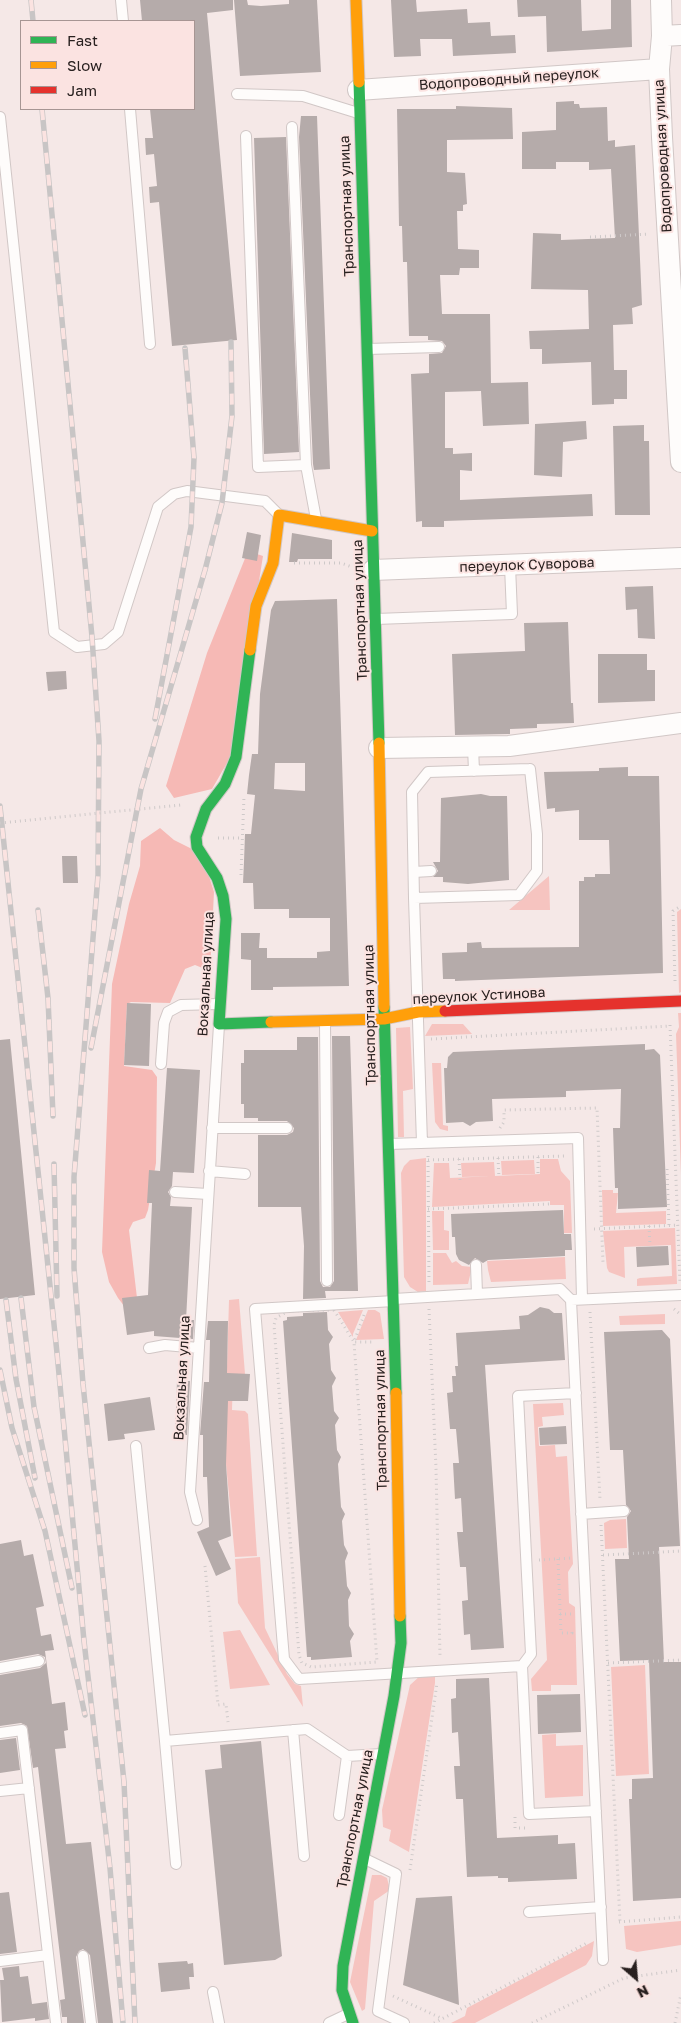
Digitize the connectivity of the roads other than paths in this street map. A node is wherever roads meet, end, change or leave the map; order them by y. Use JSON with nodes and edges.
{"nodes":[{"id":1,"x":121,"y":0,"type":"edge"},
{"id":2,"x":356,"y":0,"type":"edge"},
{"id":3,"x":661,"y":0,"type":"edge"},
{"id":4,"x":122,"y":20,"type":"edge"},
{"id":5,"x":671,"y":36,"type":"edge"},
{"id":6,"x":659,"y":69,"type":"junction"},
{"id":7,"x":358,"y":90,"type":"junction"},
{"id":8,"x":237,"y":94,"type":"dead end"},
{"id":9,"x":130,"y":110,"type":"edge"},
{"id":10,"x":359,"y":113,"type":"junction"},
{"id":11,"x":0,"y":117,"type":"edge"},
{"id":12,"x":292,"y":127,"type":"dead end"},
{"id":13,"x":246,"y":136,"type":"dead end"},
{"id":14,"x":150,"y":344,"type":"dead end"},
{"id":15,"x":439,"y":347,"type":"dead end"},
{"id":16,"x":366,"y":349,"type":"junction"},
{"id":17,"x":681,"y":462,"type":"edge"},
{"id":18,"x":306,"y":465,"type":"junction"},
{"id":19,"x":279,"y":515,"type":"junction"},
{"id":20,"x":316,"y":520,"type":"junction"},
{"id":21,"x":372,"y":531,"type":"junction"},
{"id":22,"x":681,"y":558,"type":"edge"},
{"id":23,"x":510,"y":566,"type":"junction"},
{"id":24,"x":373,"y":570,"type":"junction"},
{"id":25,"x":375,"y":619,"type":"junction"},
{"id":26,"x":681,"y":723,"type":"edge"},
{"id":27,"x":473,"y":747,"type":"junction"},
{"id":28,"x":379,"y":748,"type":"junction"},
{"id":29,"x":474,"y":771,"type":"junction"},
{"id":30,"x":431,"y":871,"type":"dead end"},
{"id":31,"x":414,"y":872,"type":"junction"},
{"id":32,"x":414,"y":898,"type":"junction"},
{"id":33,"x":675,"y":1002,"type":"edge"},
{"id":34,"x":220,"y":1004,"type":"junction"},
{"id":35,"x":418,"y":1012,"type":"junction"},
{"id":36,"x":384,"y":1019,"type":"junction"},
{"id":37,"x":324,"y":1021,"type":"junction"},
{"id":38,"x":219,"y":1024,"type":"junction"},
{"id":39,"x":161,"y":1064,"type":"dead end"},
{"id":40,"x":212,"y":1128,"type":"junction"},
{"id":41,"x":288,"y":1128,"type":"dead end"},
{"id":42,"x":425,"y":1143,"type":"junction"},
{"id":43,"x":388,"y":1144,"type":"junction"},
{"id":44,"x":209,"y":1171,"type":"junction"},
{"id":45,"x":245,"y":1174,"type":"dead end"},
{"id":46,"x":175,"y":1192,"type":"dead end"},
{"id":47,"x":208,"y":1194,"type":"junction"},
{"id":48,"x":476,"y":1265,"type":"dead end"},
{"id":49,"x":327,"y":1281,"type":"dead end"},
{"id":50,"x":477,"y":1294,"type":"junction"},
{"id":51,"x":681,"y":1295,"type":"edge"},
{"id":52,"x":576,"y":1299,"type":"junction"},
{"id":53,"x":394,"y":1300,"type":"junction"},
{"id":54,"x":149,"y":1348,"type":"dead end"},
{"id":55,"x":199,"y":1348,"type":"junction"},
{"id":56,"x":576,"y":1393,"type":"junction"},
{"id":57,"x":136,"y":1446,"type":"dead end"},
{"id":58,"x":624,"y":1511,"type":"dead end"},
{"id":59,"x":582,"y":1514,"type":"junction"},
{"id":60,"x":197,"y":1520,"type":"dead end"},
{"id":61,"x":39,"y":1662,"type":"dead end"},
{"id":62,"x":522,"y":1666,"type":"junction"},
{"id":63,"x":0,"y":1668,"type":"edge"},
{"id":64,"x":397,"y":1672,"type":"junction"},
{"id":65,"x":294,"y":1730,"type":"junction"},
{"id":66,"x":0,"y":1732,"type":"edge"},
{"id":67,"x":165,"y":1740,"type":"junction"},
{"id":68,"x":382,"y":1754,"type":"junction"},
{"id":69,"x":347,"y":1756,"type":"junction"},
{"id":70,"x":29,"y":1788,"type":"junction"},
{"id":71,"x":0,"y":1791,"type":"edge"},
{"id":72,"x":596,"y":1811,"type":"junction"},
{"id":73,"x":339,"y":1815,"type":"dead end"},
{"id":74,"x":304,"y":1856,"type":"dead end"},
{"id":75,"x":362,"y":1858,"type":"junction"},
{"id":76,"x":176,"y":1864,"type":"dead end"},
{"id":77,"x":601,"y":1907,"type":"junction"},
{"id":78,"x":529,"y":1912,"type":"dead end"},
{"id":79,"x":48,"y":1955,"type":"junction"},
{"id":80,"x":83,"y":1956,"type":"dead end"},
{"id":81,"x":603,"y":1960,"type":"dead end"},
{"id":82,"x":0,"y":1961,"type":"edge"},
{"id":83,"x":213,"y":1992,"type":"dead end"},
{"id":84,"x":351,"y":2018,"type":"edge"},
{"id":85,"x":56,"y":2023,"type":"edge"},
{"id":86,"x":91,"y":2023,"type":"edge"},
{"id":87,"x":218,"y":2023,"type":"edge"},
{"id":88,"x":329,"y":2023,"type":"edge"},
{"id":89,"x":404,"y":2023,"type":"edge"}],
"edges":[{"from":1,"to":4,"type":"lane"},
{"from":2,"to":7,"type":"street","name":"Транспортная улица"},
{"from":3,"to":5,"type":"street","name":"Водопроводная улица"},
{"from":5,"to":6,"type":"street","name":"Водопроводная улица"},
{"from":6,"to":7,"type":"street","name":"Водопроводный переулок"},
{"from":6,"to":17,"type":"street","name":"Водопроводная улица"},
{"from":7,"to":10,"type":"street","name":"Транспортная улица"},
{"from":8,"to":10,"type":"lane"},
{"from":9,"to":14,"type":"lane"},
{"from":10,"to":16,"type":"street","name":"Транспортная улица"},
{"from":11,"to":19,"type":"lane"},
{"from":12,"to":18,"type":"lane"},
{"from":13,"to":18,"type":"lane"},
{"from":15,"to":16,"type":"lane"},
{"from":16,"to":21,"type":"street","name":"Транспортная улица"},
{"from":18,"to":20,"type":"lane"},
{"from":19,"to":20,"type":"street"},
{"from":19,"to":34,"type":"street","name":"Вокзальная улица"},
{"from":20,"to":21,"type":"street"},
{"from":21,"to":24,"type":"street","name":"Транспортная улица"},
{"from":22,"to":23,"type":"street","name":"переулок Суворова"},
{"from":23,"to":24,"type":"street","name":"переулок Суворова"},
{"from":23,"to":25,"type":"lane"},
{"from":24,"to":25,"type":"street","name":"Транспортная улица"},
{"from":25,"to":28,"type":"street","name":"Транспортная улица"},
{"from":26,"to":27,"type":"street"},
{"from":27,"to":28,"type":"street"},
{"from":27,"to":29,"type":"lane"},
{"from":28,"to":36,"type":"street","name":"Транспортная улица"},
{"from":29,"to":31,"type":"lane"},
{"from":29,"to":32,"type":"lane"},
{"from":30,"to":31,"type":"lane"},
{"from":31,"to":32,"type":"lane"},
{"from":32,"to":35,"type":"lane"},
{"from":33,"to":35,"type":"street","name":"переулок Устинова"},
{"from":34,"to":38,"type":"street","name":"Вокзальная улица"},
{"from":34,"to":39,"type":"lane"},
{"from":35,"to":36,"type":"street","name":"переулок Устинова"},
{"from":35,"to":42,"type":"lane"},
{"from":36,"to":37,"type":"street","name":"переулок Устинова"},
{"from":36,"to":43,"type":"street","name":"Транспортная улица"},
{"from":37,"to":38,"type":"street","name":"переулок Устинова"},
{"from":37,"to":49,"type":"lane"},
{"from":38,"to":40,"type":"lane","name":"Вокзальная улица"},
{"from":40,"to":41,"type":"lane"},
{"from":40,"to":44,"type":"lane","name":"Вокзальная улица"},
{"from":42,"to":43,"type":"lane"},
{"from":42,"to":52,"type":"lane"},
{"from":43,"to":53,"type":"street","name":"Транспортная улица"},
{"from":44,"to":45,"type":"lane"},
{"from":44,"to":47,"type":"lane","name":"Вокзальная улица"},
{"from":46,"to":47,"type":"lane"},
{"from":47,"to":55,"type":"lane","name":"Вокзальная улица"},
{"from":48,"to":50,"type":"lane"},
{"from":50,"to":52,"type":"lane"},
{"from":50,"to":53,"type":"lane"},
{"from":51,"to":52,"type":"lane"},
{"from":52,"to":56,"type":"lane"},
{"from":53,"to":64,"type":"street","name":"Транспортная улица"},
{"from":53,"to":64,"type":"lane"},
{"from":54,"to":55,"type":"lane"},
{"from":55,"to":60,"type":"lane","name":"Вокзальная улица"},
{"from":56,"to":59,"type":"lane"},
{"from":56,"to":62,"type":"lane"},
{"from":57,"to":67,"type":"lane"},
{"from":58,"to":59,"type":"lane"},
{"from":59,"to":72,"type":"lane"},
{"from":61,"to":63,"type":"lane"},
{"from":62,"to":64,"type":"lane"},
{"from":62,"to":72,"type":"lane"},
{"from":64,"to":68,"type":"street","name":"Транспортная улица"},
{"from":65,"to":67,"type":"lane"},
{"from":65,"to":69,"type":"lane"},
{"from":65,"to":74,"type":"lane"},
{"from":66,"to":70,"type":"lane"},
{"from":67,"to":76,"type":"lane"},
{"from":68,"to":69,"type":"lane"},
{"from":68,"to":75,"type":"street","name":"Транспортная улица"},
{"from":69,"to":73,"type":"lane"},
{"from":70,"to":71,"type":"lane"},
{"from":70,"to":79,"type":"lane"},
{"from":72,"to":77,"type":"lane"},
{"from":75,"to":84,"type":"street","name":"Транспортная улица"},
{"from":75,"to":89,"type":"lane"},
{"from":77,"to":78,"type":"lane"},
{"from":77,"to":81,"type":"lane"},
{"from":79,"to":82,"type":"lane"},
{"from":79,"to":85,"type":"lane"},
{"from":80,"to":86,"type":"lane"},
{"from":83,"to":87,"type":"lane"},
{"from":84,"to":88,"type":"lane"}]}
